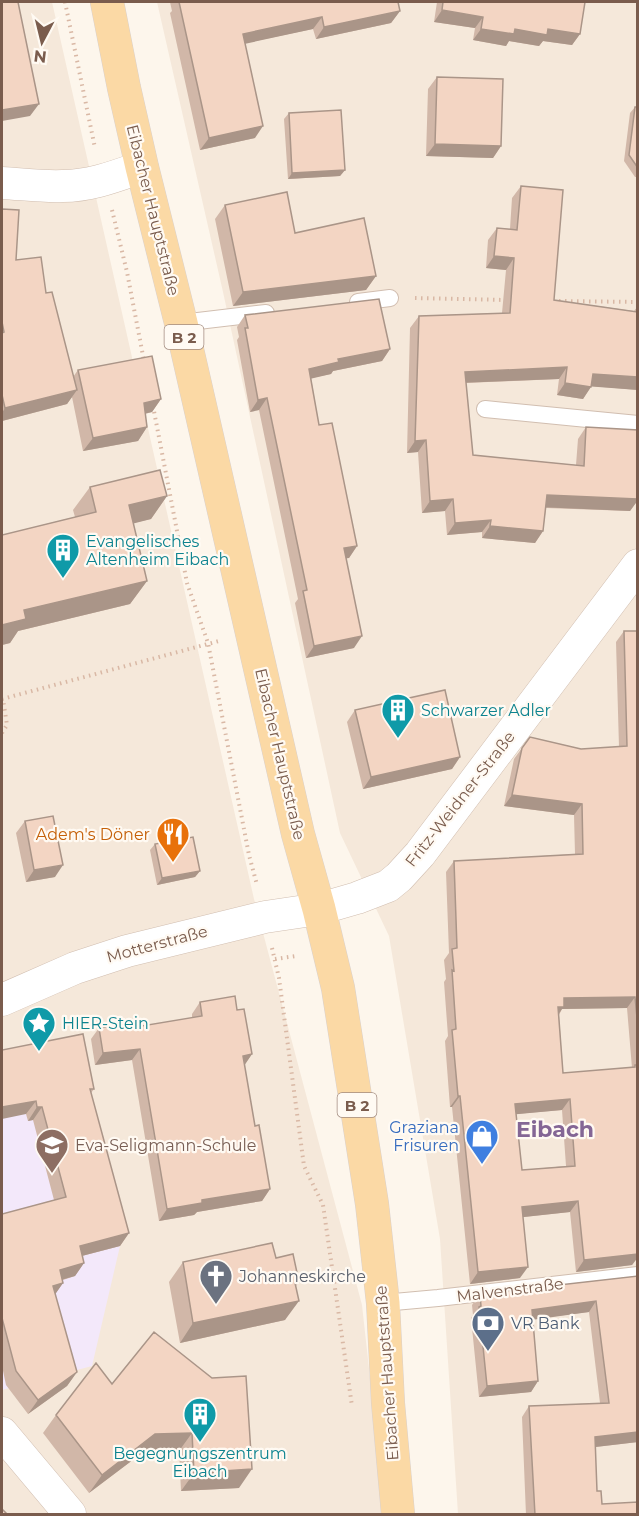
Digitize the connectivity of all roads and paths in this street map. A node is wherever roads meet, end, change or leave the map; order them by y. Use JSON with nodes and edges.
{"nodes":[{"id":1,"x":65,"y":2,"type":"edge"},
{"id":2,"x":107,"y":2,"type":"edge"},
{"id":3,"x":142,"y":167,"type":"junction"},
{"id":4,"x":102,"y":181,"type":"junction"},
{"id":5,"x":2,"y":183,"type":"edge"},
{"id":6,"x":390,"y":298,"type":"joint"},
{"id":7,"x":508,"y":300,"type":"edge"},
{"id":8,"x":555,"y":301,"type":"edge"},
{"id":9,"x":638,"y":302,"type":"edge"},
{"id":10,"x":344,"y":303,"type":"edge"},
{"id":11,"x":285,"y":310,"type":"edge"},
{"id":12,"x":181,"y":322,"type":"junction"},
{"id":13,"x":145,"y":364,"type":"edge"},
{"id":14,"x":151,"y":399,"type":"edge"},
{"id":15,"x":485,"y":409,"type":"dead end"},
{"id":16,"x":638,"y":424,"type":"edge"},
{"id":17,"x":638,"y":565,"type":"edge"},
{"id":18,"x":252,"y":633,"type":"junction"},
{"id":19,"x":208,"y":643,"type":"junction"},
{"id":20,"x":2,"y":699,"type":"edge"},
{"id":21,"x":2,"y":733,"type":"edge"},
{"id":22,"x":319,"y":909,"type":"junction"},
{"id":23,"x":265,"y":917,"type":"junction"},
{"id":24,"x":2,"y":1000,"type":"edge"},
{"id":25,"x":638,"y":1275,"type":"edge"},
{"id":26,"x":383,"y":1303,"type":"junction"},
{"id":27,"x":353,"y":1411,"type":"dead end"},
{"id":28,"x":2,"y":1433,"type":"edge"},
{"id":29,"x":70,"y":1515,"type":"edge"},
{"id":30,"x":398,"y":1515,"type":"edge"}],
"edges":[{"from":1,"to":4,"type":"path"},
{"from":2,"to":3,"type":"main road","name":"Eibacher Hauptstraße","number":"B 2"},
{"from":3,"to":4,"type":"street"},
{"from":3,"to":12,"type":"main road","name":"Eibacher Hauptstraße","number":"B 2"},
{"from":4,"to":5,"type":"street"},
{"from":4,"to":13,"type":"path"},
{"from":6,"to":7,"type":"path"},
{"from":6,"to":10,"type":"lane"},
{"from":8,"to":9,"type":"path"},
{"from":11,"to":12,"type":"lane"},
{"from":12,"to":18,"type":"main road","name":"Eibacher Hauptstraße","number":"B 2"},
{"from":14,"to":19,"type":"path"},
{"from":15,"to":16,"type":"lane"},
{"from":17,"to":22,"type":"street","name":"Fritz-Weidner-Straße"},
{"from":18,"to":19,"type":"path"},
{"from":18,"to":22,"type":"main road","name":"Eibacher Hauptstraße","number":"B 2"},
{"from":19,"to":20,"type":"path"},
{"from":19,"to":23,"type":"path"},
{"from":20,"to":21,"type":"path"},
{"from":22,"to":23,"type":"street","name":"Motterstraße"},
{"from":22,"to":26,"type":"main road","name":"Eibacher Hauptstraße","number":"B 2"},
{"from":23,"to":24,"type":"street","name":"Motterstraße"},
{"from":23,"to":27,"type":"path"},
{"from":25,"to":26,"type":"lane","name":"Malvenstraße"},
{"from":26,"to":30,"type":"main road","name":"Eibacher Hauptstraße","number":"B 2"},
{"from":28,"to":29,"type":"street"}]}
